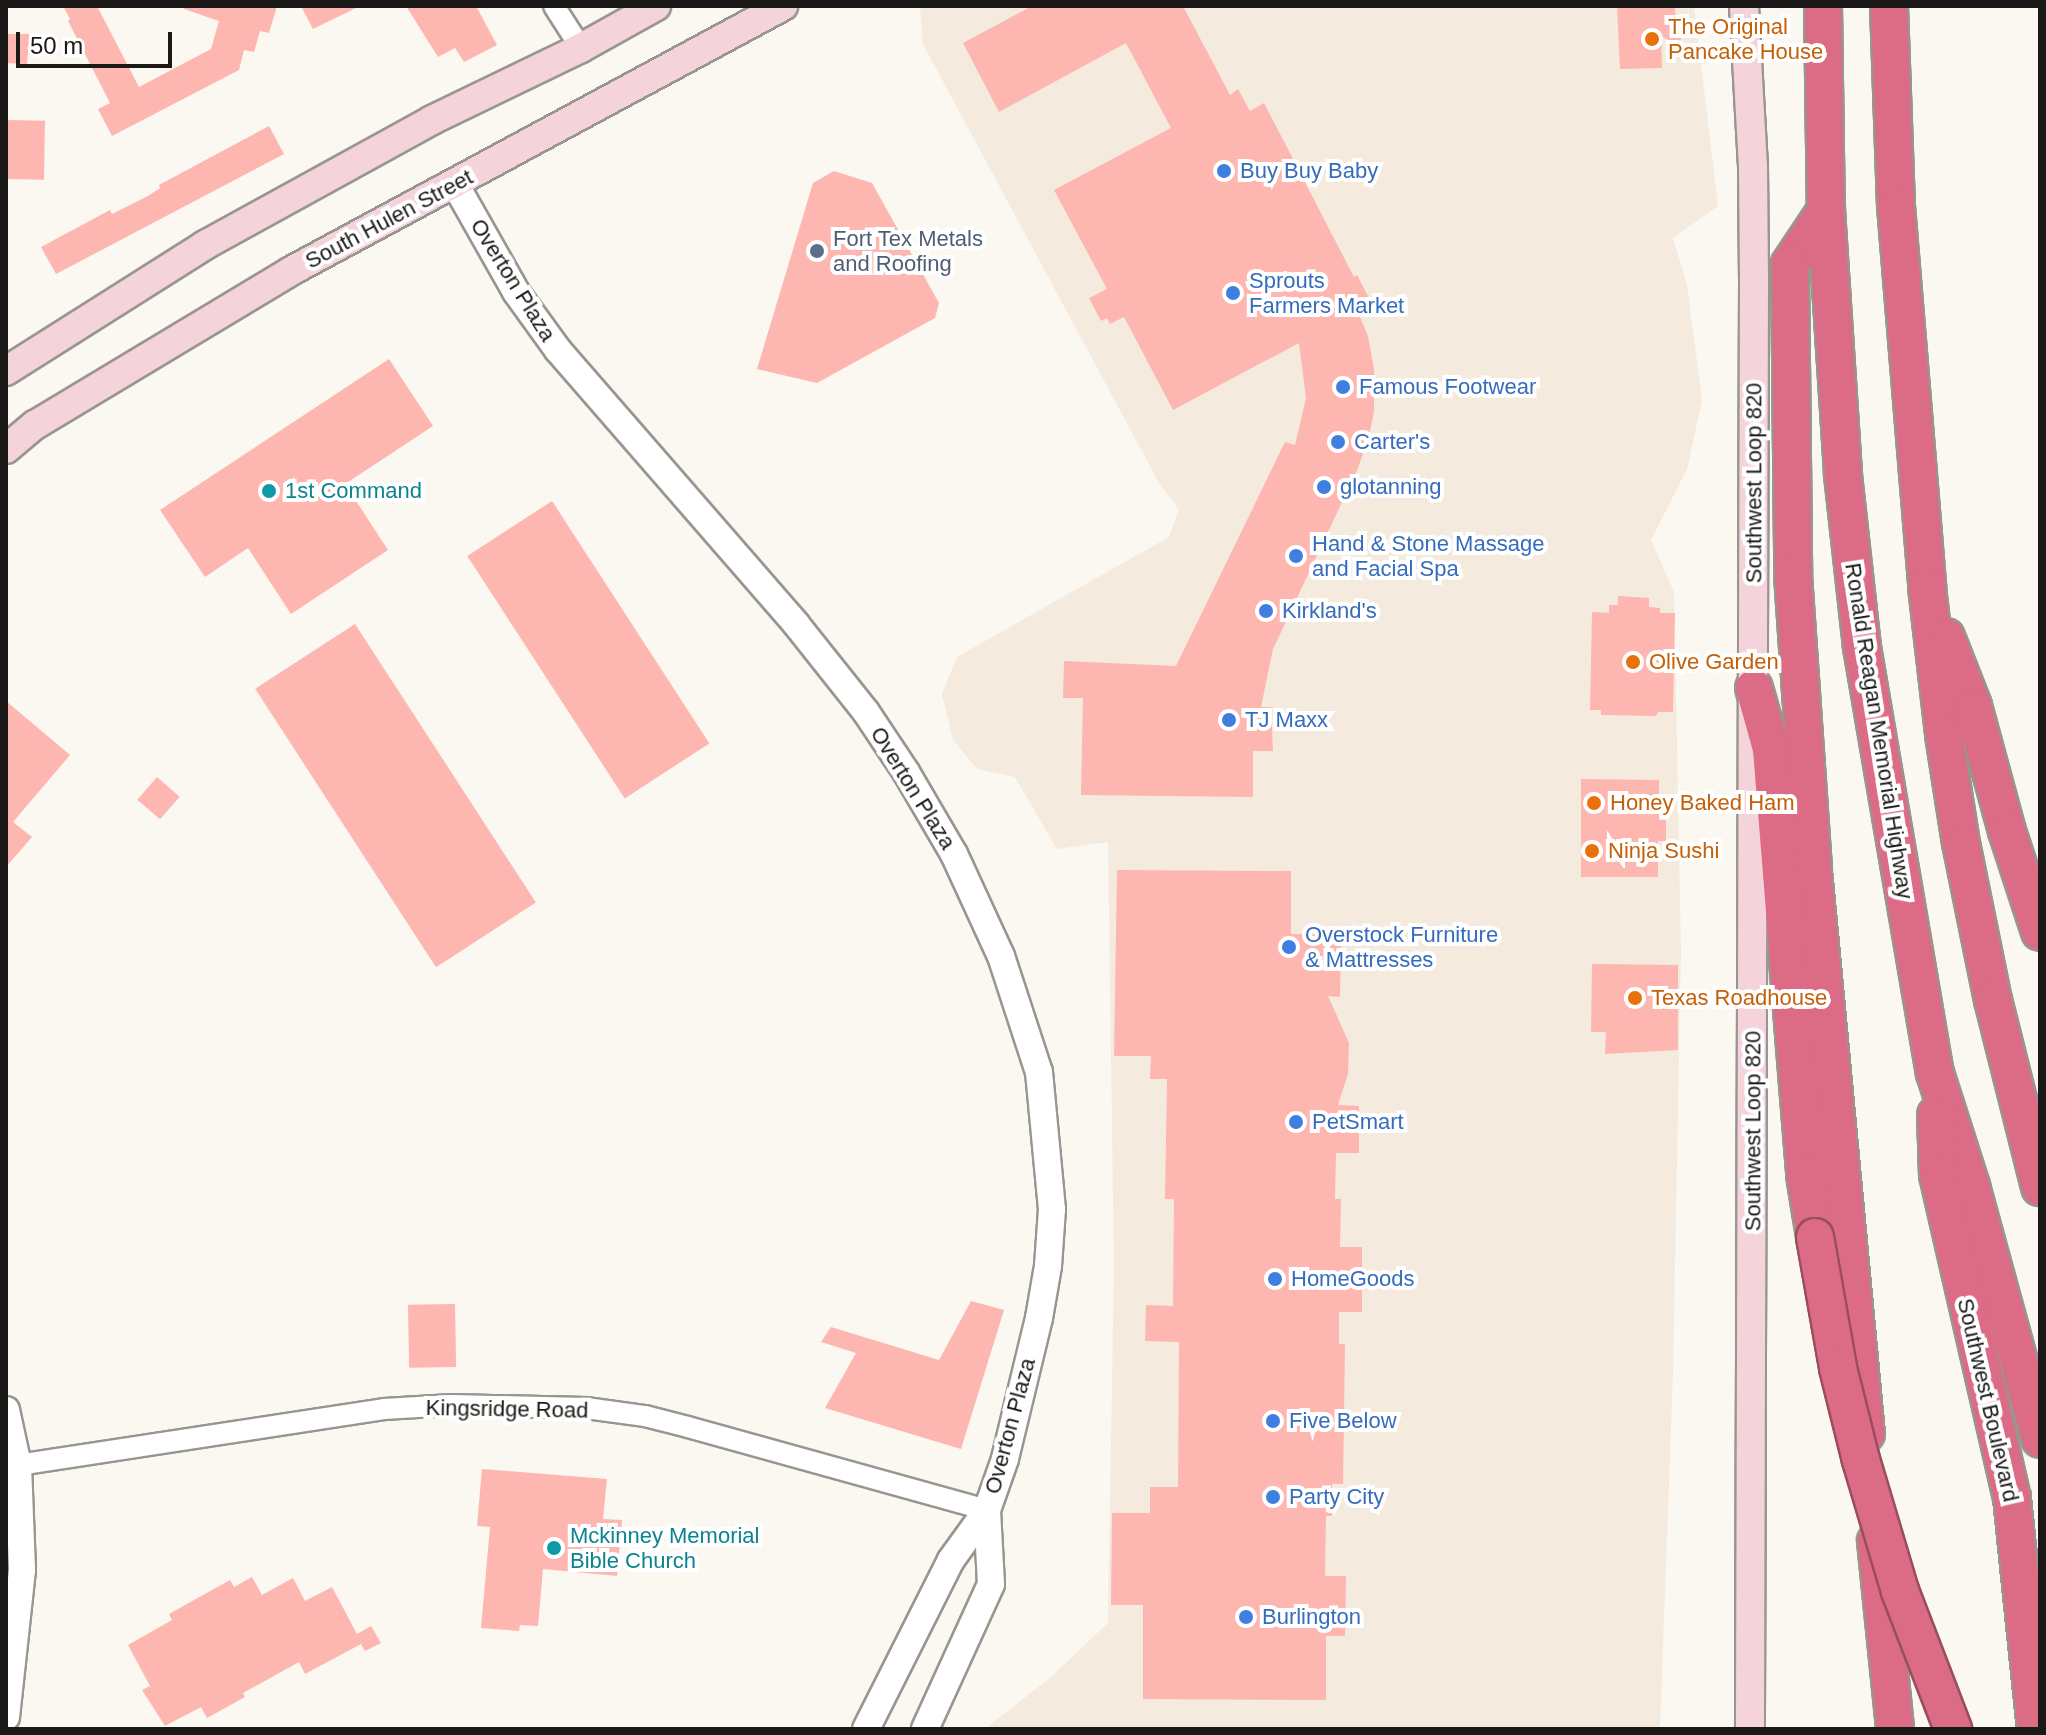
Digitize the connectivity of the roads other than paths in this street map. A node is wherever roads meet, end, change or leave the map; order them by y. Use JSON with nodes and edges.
{"nodes":[{"id":1,"x":554,"y":6,"type":"edge"},
{"id":2,"x":656,"y":6,"type":"edge"},
{"id":3,"x":783,"y":6,"type":"edge"},
{"id":4,"x":1744,"y":6,"type":"edge"},
{"id":5,"x":1823,"y":6,"type":"edge"},
{"id":6,"x":1889,"y":6,"type":"edge"},
{"id":7,"x":581,"y":48,"type":"junction"},
{"id":8,"x":455,"y":184,"type":"junction"},
{"id":9,"x":1826,"y":210,"type":"junction"},
{"id":10,"x":6,"y":371,"type":"edge"},
{"id":11,"x":6,"y":449,"type":"edge"},
{"id":12,"x":1927,"y":587,"type":"junction"},
{"id":13,"x":1754,"y":688,"type":"junction"},
{"id":14,"x":2040,"y":932,"type":"edge"},
{"id":15,"x":1935,"y":1073,"type":"junction"},
{"id":16,"x":2040,"y":1187,"type":"edge"},
{"id":17,"x":6,"y":1410,"type":"edge"},
{"id":18,"x":2040,"y":1439,"type":"edge"},
{"id":19,"x":18,"y":1465,"type":"junction"},
{"id":20,"x":987,"y":1510,"type":"junction"},
{"id":21,"x":6,"y":1717,"type":"edge"},
{"id":22,"x":866,"y":1729,"type":"edge"},
{"id":23,"x":925,"y":1729,"type":"edge"},
{"id":24,"x":1750,"y":1729,"type":"edge"},
{"id":25,"x":1895,"y":1729,"type":"edge"},
{"id":26,"x":1953,"y":1729,"type":"edge"},
{"id":27,"x":2036,"y":1729,"type":"edge"}],
"edges":[{"from":1,"to":7,"type":"street"},
{"from":2,"to":7,"type":"main road"},
{"from":3,"to":8,"type":"main road","name":"South Hulen Street"},
{"from":4,"to":13,"type":"main road","name":"Southwest Loop 820"},
{"from":5,"to":9,"type":"highway","name":"Ronald Reagan Memorial Highway"},
{"from":6,"to":12,"type":"highway"},
{"from":7,"to":10,"type":"main road"},
{"from":8,"to":11,"type":"main road","name":"South Hulen Street"},
{"from":8,"to":20,"type":"street","name":"Overton Plaza"},
{"from":9,"to":15,"type":"highway","name":"Ronald Reagan Memorial Highway"},
{"from":9,"to":25,"type":"highway"},
{"from":12,"to":14,"type":"highway"},
{"from":12,"to":16,"type":"highway"},
{"from":13,"to":24,"type":"main road","name":"Southwest Loop 820"},
{"from":13,"to":26,"type":"highway","bridge":true},
{"from":15,"to":18,"type":"highway","name":"Ronald Reagan Memorial Highway"},
{"from":15,"to":27,"type":"highway","name":"Southwest Boulevard"},
{"from":17,"to":19,"type":"street"},
{"from":19,"to":20,"type":"street","name":"Kingsridge Road"},
{"from":19,"to":21,"type":"street"},
{"from":20,"to":22,"type":"street","name":"Overton Plaza"},
{"from":20,"to":23,"type":"street","name":"Overton Plaza"}]}
